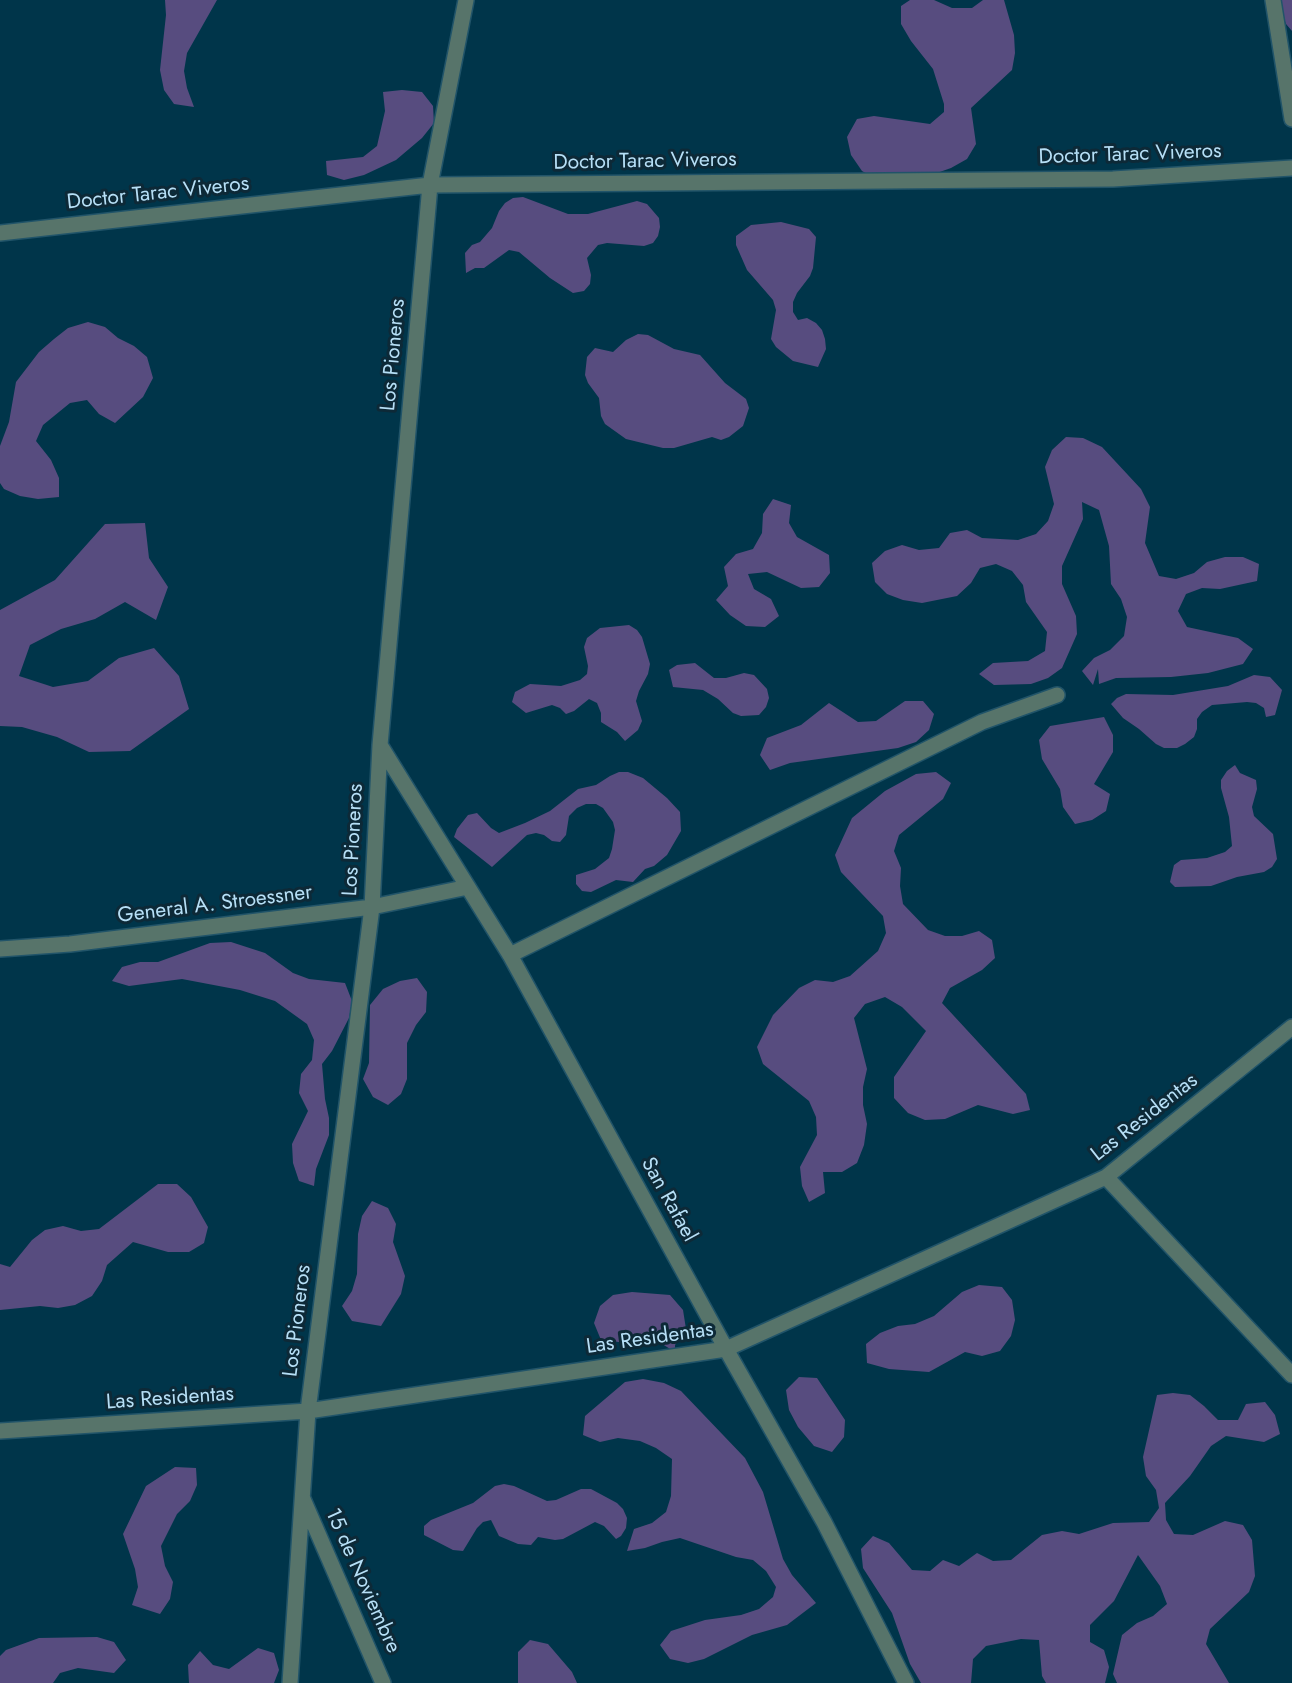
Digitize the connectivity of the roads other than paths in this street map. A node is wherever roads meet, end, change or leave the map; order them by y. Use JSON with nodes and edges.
{"nodes":[{"id":1,"x":466,"y":0,"type":"edge"},
{"id":2,"x":1273,"y":0,"type":"edge"},
{"id":3,"x":1292,"y":118,"type":"edge"},
{"id":4,"x":1292,"y":168,"type":"edge"},
{"id":5,"x":430,"y":185,"type":"junction"},
{"id":6,"x":0,"y":233,"type":"edge"},
{"id":7,"x":1057,"y":695,"type":"dead end"},
{"id":8,"x":380,"y":745,"type":"junction"},
{"id":9,"x":468,"y":887,"type":"junction"},
{"id":10,"x":372,"y":908,"type":"junction"},
{"id":11,"x":0,"y":949,"type":"edge"},
{"id":12,"x":510,"y":955,"type":"junction"},
{"id":13,"x":1292,"y":1027,"type":"edge"},
{"id":14,"x":1106,"y":1177,"type":"junction"},
{"id":15,"x":726,"y":1349,"type":"junction"},
{"id":16,"x":1292,"y":1375,"type":"edge"},
{"id":17,"x":308,"y":1411,"type":"junction"},
{"id":18,"x":0,"y":1431,"type":"edge"},
{"id":19,"x":302,"y":1497,"type":"junction"},
{"id":20,"x":290,"y":1683,"type":"edge"},
{"id":21,"x":383,"y":1683,"type":"edge"},
{"id":22,"x":906,"y":1683,"type":"edge"}],
"edges":[{"from":1,"to":5,"type":"street","name":"Los Pioneros"},
{"from":2,"to":3,"type":"street"},
{"from":4,"to":5,"type":"street","name":"Doctor Tarac Viveros"},
{"from":5,"to":6,"type":"street","name":"Doctor Tarac Viveros"},
{"from":5,"to":8,"type":"street","name":"Los Pioneros"},
{"from":7,"to":12,"type":"street"},
{"from":8,"to":9,"type":"street","name":"San Rafael"},
{"from":8,"to":10,"type":"street","name":"Los Pioneros"},
{"from":9,"to":10,"type":"street","name":"General A. Stroessner"},
{"from":9,"to":12,"type":"street","name":"San Rafael"},
{"from":10,"to":11,"type":"street","name":"General A. Stroessner"},
{"from":10,"to":17,"type":"street","name":"Los Pioneros"},
{"from":12,"to":15,"type":"street","name":"San Rafael"},
{"from":13,"to":14,"type":"street","name":"Las Residentas"},
{"from":14,"to":15,"type":"street","name":"Las Residentas"},
{"from":14,"to":16,"type":"street"},
{"from":15,"to":17,"type":"street","name":"Las Residentas"},
{"from":15,"to":22,"type":"street","name":"San Rafael"},
{"from":17,"to":18,"type":"street","name":"Las Residentas"},
{"from":17,"to":19,"type":"street","name":"Los Pioneros"},
{"from":19,"to":20,"type":"street","name":"Los Pioneros"},
{"from":19,"to":21,"type":"street","name":"15 de Noviembre"}]}
